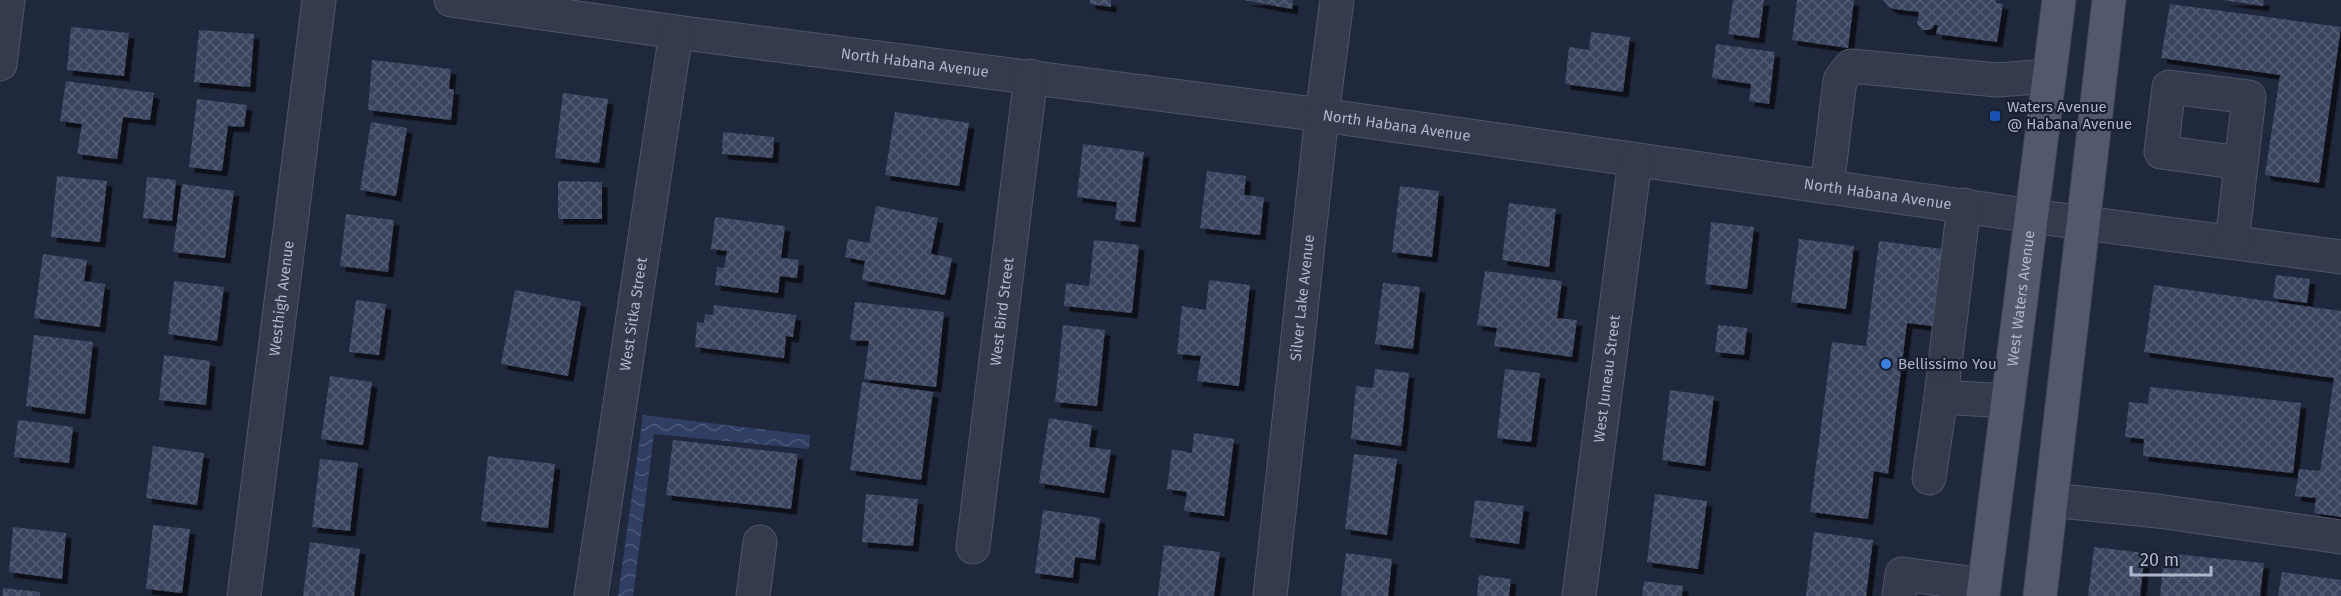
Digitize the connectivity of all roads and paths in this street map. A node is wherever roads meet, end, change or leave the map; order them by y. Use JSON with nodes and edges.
{"nodes":[{"id":1,"x":8,"y":0,"type":"edge"},
{"id":2,"x":319,"y":0,"type":"edge"},
{"id":3,"x":1337,"y":0,"type":"edge"},
{"id":4,"x":2059,"y":0,"type":"edge"},
{"id":5,"x":2109,"y":0,"type":"edge"},
{"id":6,"x":464,"y":1,"type":"edge"},
{"id":7,"x":676,"y":32,"type":"junction"},
{"id":8,"x":0,"y":64,"type":"edge"},
{"id":9,"x":1031,"y":76,"type":"junction"},
{"id":10,"x":2049,"y":76,"type":"junction"},
{"id":11,"x":1322,"y":115,"type":"junction"},
{"id":12,"x":1635,"y":160,"type":"junction"},
{"id":13,"x":2241,"y":163,"type":"dead end"},
{"id":14,"x":1827,"y":187,"type":"junction"},
{"id":15,"x":1964,"y":205,"type":"junction"},
{"id":16,"x":2032,"y":216,"type":"junction"},
{"id":17,"x":2083,"y":222,"type":"junction"},
{"id":18,"x":2232,"y":242,"type":"junction"},
{"id":19,"x":2341,"y":257,"type":"edge"},
{"id":20,"x":1941,"y":397,"type":"junction"},
{"id":21,"x":2008,"y":401,"type":"junction"},
{"id":22,"x":1929,"y":477,"type":"dead end"},
{"id":23,"x":2051,"y":500,"type":"junction"},
{"id":24,"x":2341,"y":537,"type":"edge"},
{"id":25,"x":760,"y":542,"type":"dead end"},
{"id":26,"x":973,"y":547,"type":"dead end"},
{"id":27,"x":1984,"y":590,"type":"edge"},
{"id":28,"x":244,"y":596,"type":"edge"},
{"id":29,"x":591,"y":596,"type":"edge"},
{"id":30,"x":753,"y":596,"type":"edge"},
{"id":31,"x":1270,"y":596,"type":"edge"},
{"id":32,"x":1579,"y":596,"type":"edge"},
{"id":33,"x":1899,"y":596,"type":"edge"},
{"id":34,"x":2040,"y":596,"type":"edge"}],
"edges":[{"from":1,"to":8,"type":"street"},
{"from":2,"to":28,"type":"street","name":"Westhigh Avenue"},
{"from":3,"to":11,"type":"street","name":"Silver Lake Avenue"},
{"from":4,"to":10,"type":"main road","name":"West Waters Avenue"},
{"from":5,"to":17,"type":"main road"},
{"from":6,"to":7,"type":"street","name":"North Habana Avenue"},
{"from":7,"to":9,"type":"street","name":"North Habana Avenue"},
{"from":7,"to":29,"type":"street","name":"West Sitka Street"},
{"from":9,"to":11,"type":"street","name":"North Habana Avenue"},
{"from":9,"to":26,"type":"street","name":"West Bird Street"},
{"from":10,"to":14,"type":"street"},
{"from":10,"to":16,"type":"main road","name":"West Waters Avenue"},
{"from":11,"to":12,"type":"street","name":"North Habana Avenue"},
{"from":11,"to":31,"type":"street","name":"Silver Lake Avenue"},
{"from":12,"to":14,"type":"street","name":"North Habana Avenue"},
{"from":12,"to":32,"type":"street","name":"West Juneau Street"},
{"from":13,"to":18,"type":"street"},
{"from":14,"to":15,"type":"street","name":"North Habana Avenue"},
{"from":15,"to":16,"type":"street","name":"North Habana Avenue"},
{"from":15,"to":20,"type":"street"},
{"from":16,"to":17,"type":"street","name":"North Habana Avenue"},
{"from":16,"to":21,"type":"main road","name":"West Waters Avenue"},
{"from":17,"to":18,"type":"street","name":"North Habana Avenue"},
{"from":17,"to":23,"type":"main road"},
{"from":18,"to":19,"type":"street","name":"North Habana Avenue"},
{"from":20,"to":21,"type":"street"},
{"from":20,"to":22,"type":"street"},
{"from":21,"to":27,"type":"main road","name":"West Waters Avenue"},
{"from":23,"to":24,"type":"street"},
{"from":23,"to":34,"type":"main road"},
{"from":25,"to":30,"type":"street"},
{"from":27,"to":33,"type":"street"}]}
